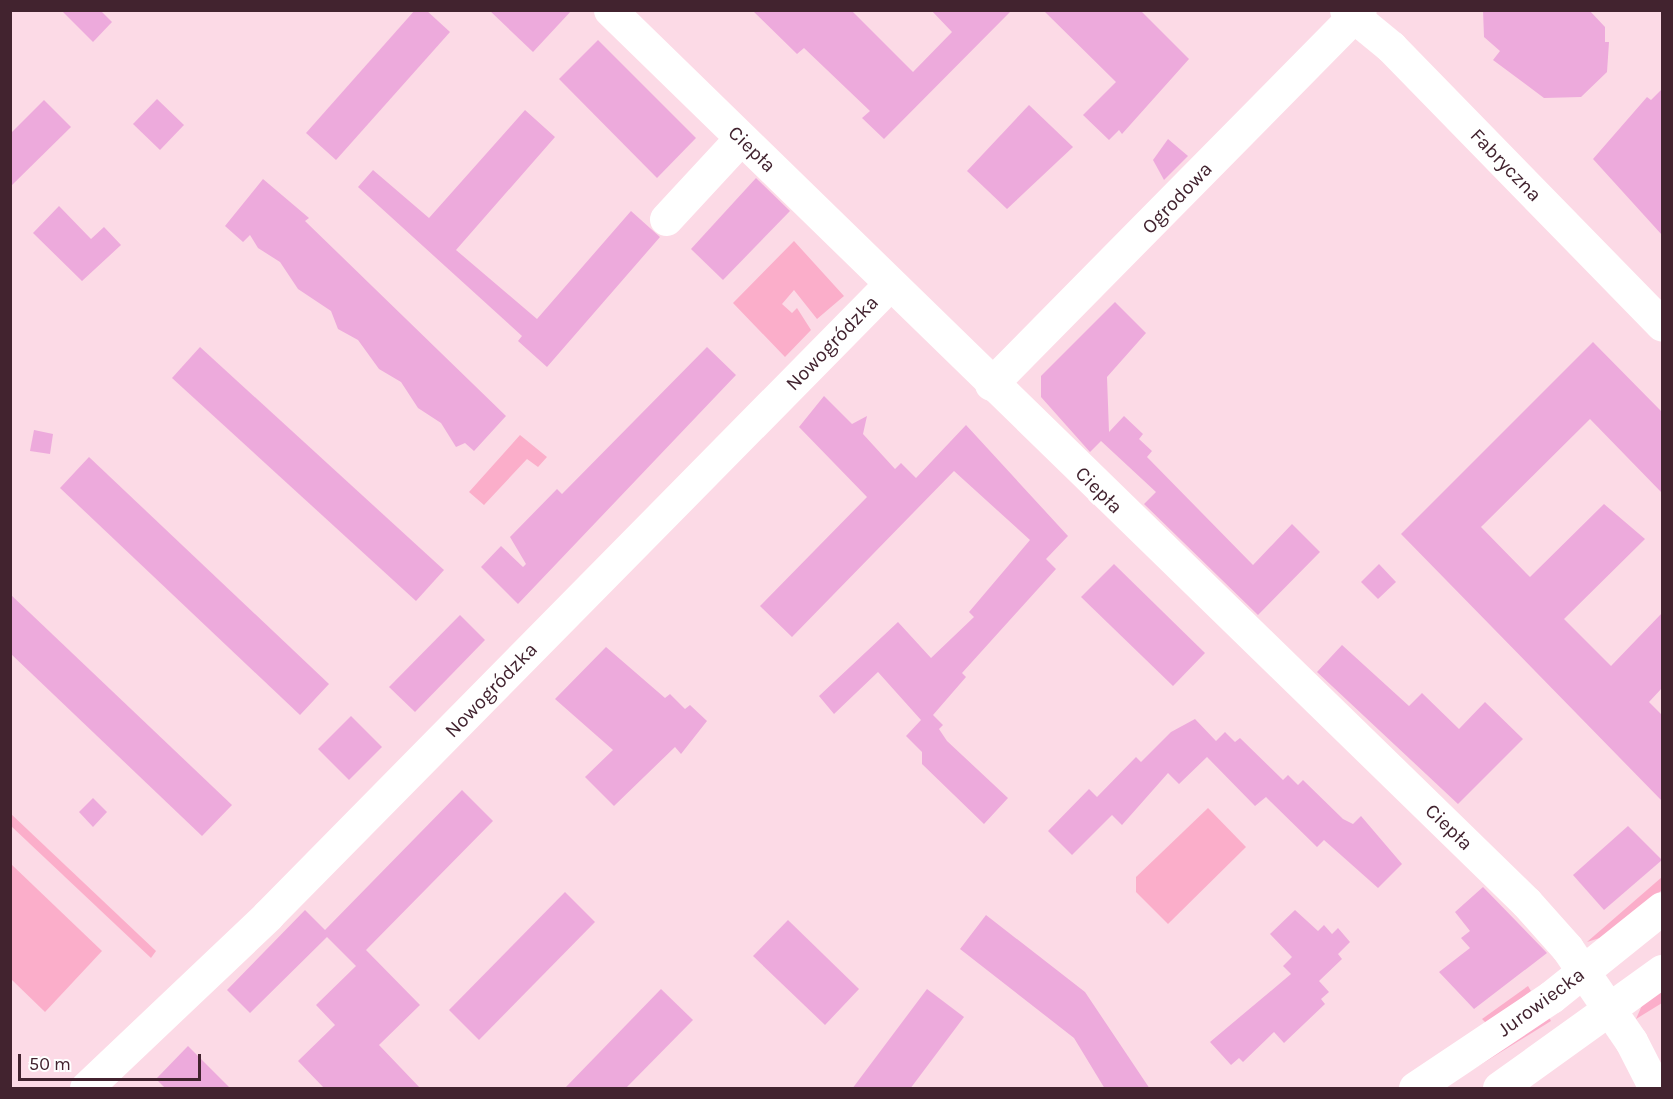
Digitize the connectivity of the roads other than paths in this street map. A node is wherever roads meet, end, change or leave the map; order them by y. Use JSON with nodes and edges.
{"nodes":[{"id":1,"x":610,"y":10,"type":"edge"},
{"id":2,"x":1353,"y":13,"type":"edge"},
{"id":3,"x":741,"y":138,"type":"junction"},
{"id":4,"x":666,"y":219,"type":"dead end"},
{"id":5,"x":890,"y":284,"type":"junction"},
{"id":6,"x":1662,"y":325,"type":"edge"},
{"id":7,"x":991,"y":384,"type":"junction"},
{"id":8,"x":1662,"y":908,"type":"edge"},
{"id":9,"x":1662,"y":971,"type":"edge"},
{"id":10,"x":1583,"y":972,"type":"junction"},
{"id":11,"x":1611,"y":1012,"type":"junction"},
{"id":12,"x":86,"y":1089,"type":"edge"},
{"id":13,"x":1415,"y":1089,"type":"edge"},
{"id":14,"x":1499,"y":1089,"type":"edge"},
{"id":15,"x":1655,"y":1089,"type":"edge"}],
"edges":[{"from":1,"to":3,"type":"street","name":"Ciepła"},
{"from":2,"to":6,"type":"street","name":"Fabryczna"},
{"from":2,"to":7,"type":"street","name":"Ogrodowa"},
{"from":3,"to":4,"type":"street"},
{"from":3,"to":5,"type":"street","name":"Ciepła"},
{"from":5,"to":7,"type":"street","name":"Ciepła"},
{"from":5,"to":12,"type":"street","name":"Nowogródzka"},
{"from":7,"to":10,"type":"street","name":"Ciepła"},
{"from":8,"to":10,"type":"street","name":"Jurowiecka"},
{"from":9,"to":11,"type":"street"},
{"from":10,"to":11,"type":"street","name":"Ciepła"},
{"from":10,"to":13,"type":"street","name":"Jurowiecka"},
{"from":11,"to":14,"type":"street"},
{"from":11,"to":15,"type":"street","name":"Ciepła"}]}
